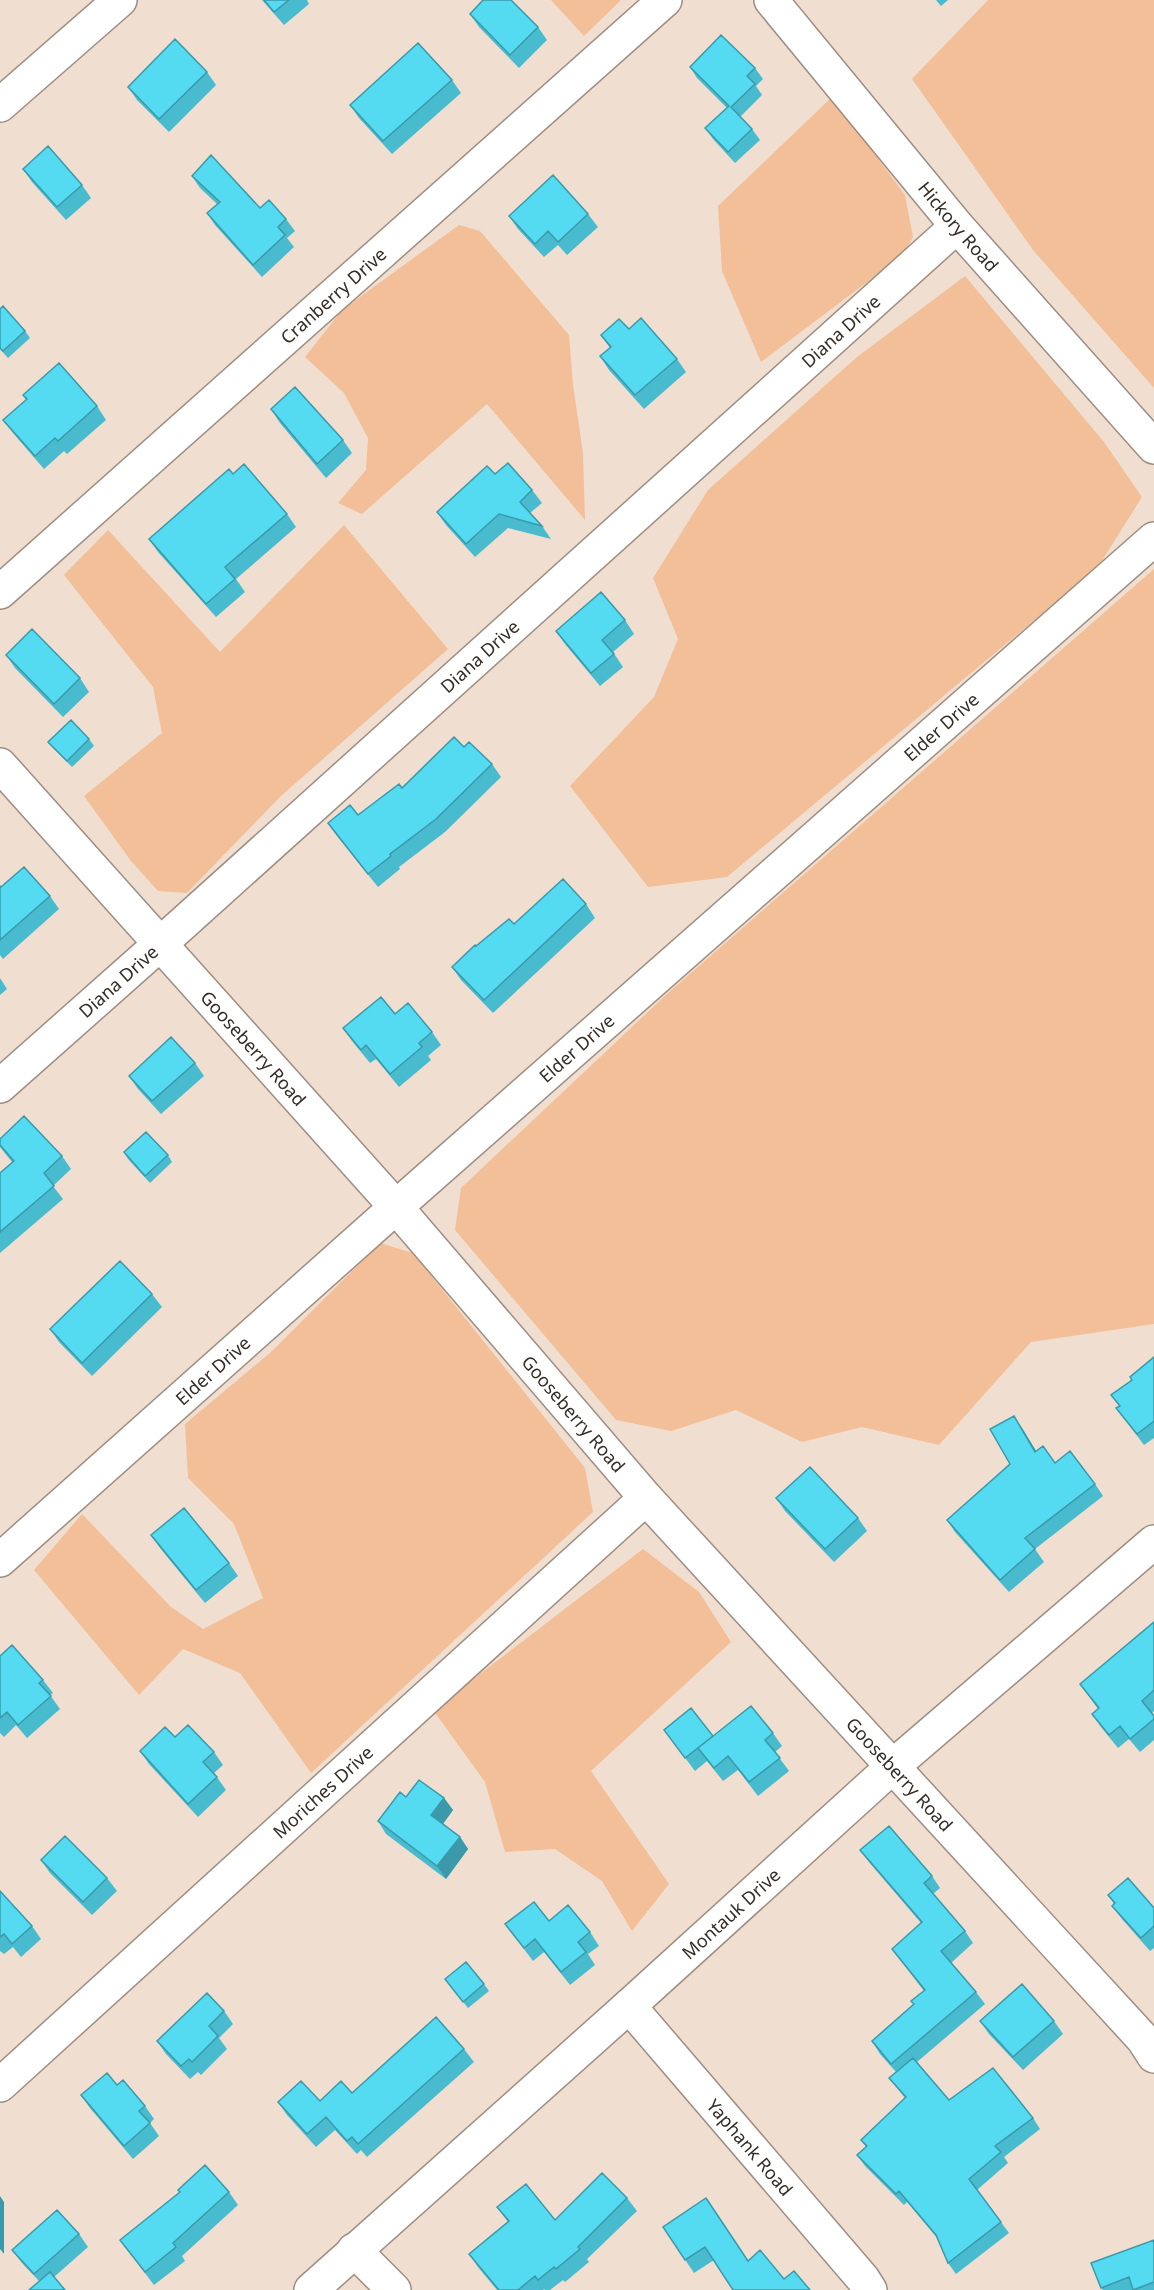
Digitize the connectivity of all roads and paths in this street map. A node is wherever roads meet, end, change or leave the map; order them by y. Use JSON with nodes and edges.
{"nodes":[{"id":1,"x":120,"y":0,"type":"edge"},
{"id":2,"x":665,"y":0,"type":"edge"},
{"id":3,"x":771,"y":0,"type":"edge"},
{"id":4,"x":0,"y":105,"type":"edge"},
{"id":5,"x":957,"y":226,"type":"junction"},
{"id":6,"x":1154,"y":447,"type":"edge"},
{"id":7,"x":1154,"y":539,"type":"edge"},
{"id":8,"x":0,"y":592,"type":"edge"},
{"id":9,"x":0,"y":765,"type":"edge"},
{"id":10,"x":159,"y":945,"type":"junction"},
{"id":11,"x":0,"y":1086,"type":"edge"},
{"id":12,"x":396,"y":1207,"type":"junction"},
{"id":13,"x":646,"y":1498,"type":"junction"},
{"id":14,"x":1154,"y":1542,"type":"edge"},
{"id":15,"x":0,"y":1560,"type":"edge"},
{"id":16,"x":891,"y":1767,"type":"junction"},
{"id":17,"x":629,"y":2006,"type":"junction"},
{"id":18,"x":1150,"y":2042,"type":"edge"},
{"id":19,"x":0,"y":2085,"type":"edge"},
{"id":20,"x":354,"y":2250,"type":"junction"},
{"id":21,"x":311,"y":2290,"type":"edge"},
{"id":22,"x":394,"y":2290,"type":"edge"},
{"id":23,"x":870,"y":2290,"type":"edge"}],
"edges":[{"from":1,"to":4,"type":"street"},
{"from":2,"to":8,"type":"street","name":"Cranberry Drive"},
{"from":3,"to":5,"type":"street","name":"Hickory Road"},
{"from":5,"to":6,"type":"street","name":"Hickory Road"},
{"from":5,"to":10,"type":"street","name":"Diana Drive"},
{"from":7,"to":12,"type":"street","name":"Elder Drive"},
{"from":9,"to":10,"type":"street","name":"Gooseberry Road"},
{"from":10,"to":11,"type":"street","name":"Diana Drive"},
{"from":10,"to":12,"type":"street","name":"Gooseberry Road"},
{"from":12,"to":13,"type":"street","name":"Gooseberry Road"},
{"from":12,"to":15,"type":"street","name":"Elder Drive"},
{"from":13,"to":16,"type":"street","name":"Gooseberry Road"},
{"from":13,"to":19,"type":"street","name":"Moriches Drive"},
{"from":14,"to":16,"type":"street","name":"Montauk Drive"},
{"from":16,"to":17,"type":"street","name":"Montauk Drive"},
{"from":16,"to":18,"type":"street","name":"Gooseberry Road"},
{"from":17,"to":20,"type":"street","name":"Montauk Drive"},
{"from":17,"to":23,"type":"street","name":"Yaphank Road"},
{"from":20,"to":21,"type":"street","name":"Montauk Drive"},
{"from":20,"to":22,"type":"street"}]}
